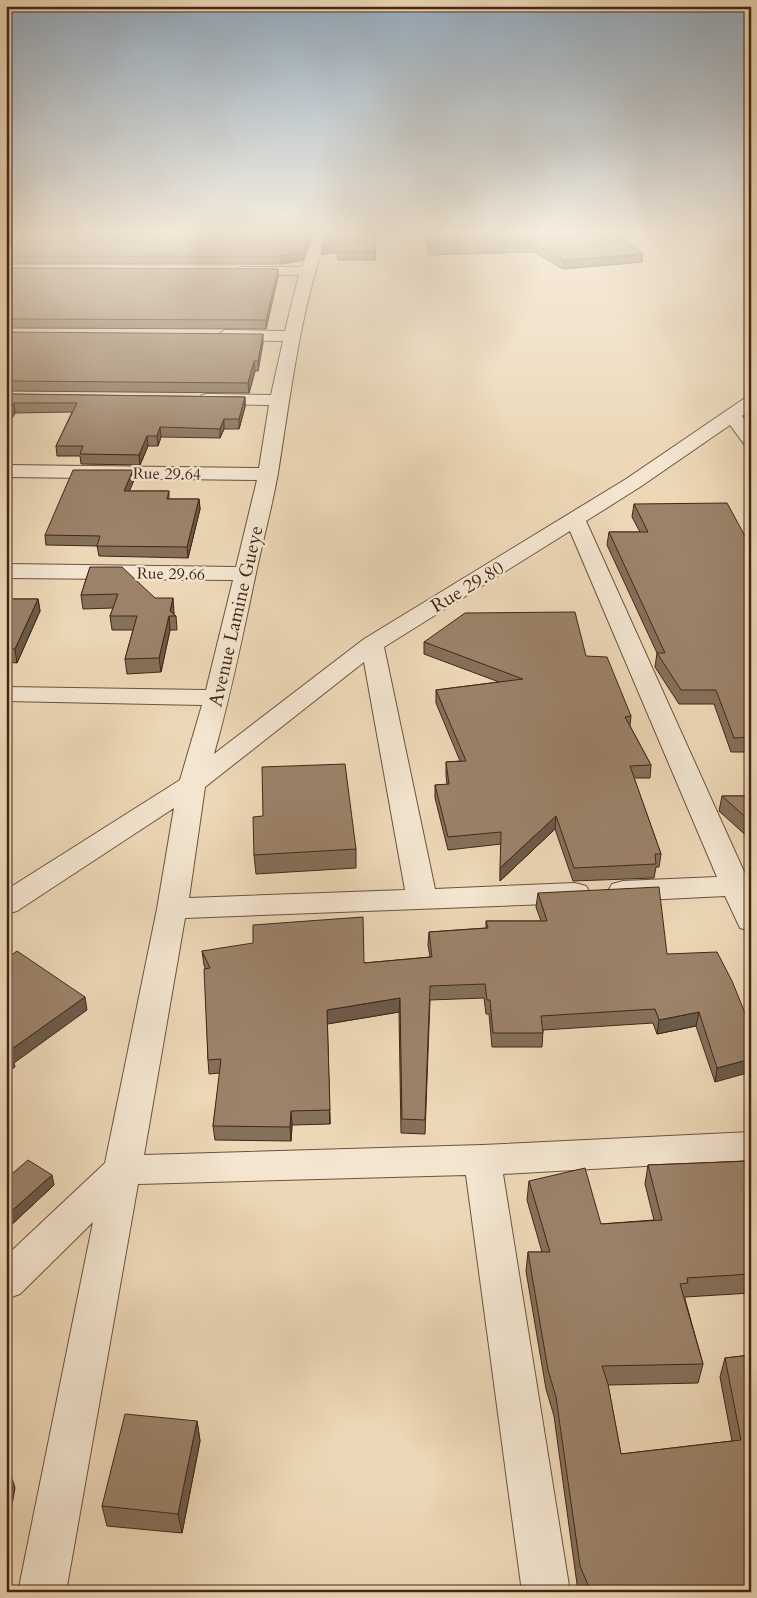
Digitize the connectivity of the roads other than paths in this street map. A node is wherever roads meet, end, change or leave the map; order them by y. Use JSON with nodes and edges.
{"nodes":[{"id":1,"x":299,"y":307,"type":"edge"},
{"id":2,"x":214,"y":335,"type":"edge"},
{"id":3,"x":292,"y":336,"type":"junction"},
{"id":4,"x":191,"y":399,"type":"edge"},
{"id":5,"x":279,"y":400,"type":"junction"},
{"id":6,"x":751,"y":402,"type":"edge"},
{"id":7,"x":732,"y":415,"type":"junction"},
{"id":8,"x":751,"y":440,"type":"edge"},
{"id":9,"x":6,"y":471,"type":"edge"},
{"id":10,"x":268,"y":474,"type":"junction"},
{"id":11,"x":575,"y":518,"type":"junction"},
{"id":12,"x":6,"y":571,"type":"edge"},
{"id":13,"x":245,"y":574,"type":"junction"},
{"id":14,"x":372,"y":644,"type":"junction"},
{"id":15,"x":6,"y":694,"type":"edge"},
{"id":16,"x":217,"y":698,"type":"junction"},
{"id":17,"x":192,"y":784,"type":"junction"},
{"id":18,"x":744,"y":886,"type":"edge"},
{"id":19,"x":422,"y":899,"type":"junction"},
{"id":20,"x":6,"y":904,"type":"edge"},
{"id":21,"x":172,"y":909,"type":"junction"},
{"id":22,"x":751,"y":921,"type":"edge"},
{"id":23,"x":751,"y":1146,"type":"edge"},
{"id":24,"x":482,"y":1160,"type":"junction"},
{"id":25,"x":122,"y":1170,"type":"junction"},
{"id":26,"x":6,"y":1282,"type":"edge"},
{"id":27,"x":42,"y":1592,"type":"edge"},
{"id":28,"x":546,"y":1592,"type":"edge"}],
"edges":[{"from":1,"to":3,"type":"street","name":"Avenue Lamine Gueye"},
{"from":2,"to":3,"type":"street"},
{"from":3,"to":5,"type":"street","name":"Avenue Lamine Gueye"},
{"from":4,"to":5,"type":"street"},
{"from":5,"to":10,"type":"street","name":"Avenue Lamine Gueye"},
{"from":6,"to":7,"type":"street","name":"Rue 29.80"},
{"from":7,"to":8,"type":"street"},
{"from":7,"to":11,"type":"street","name":"Rue 29.80"},
{"from":9,"to":10,"type":"street","name":"Rue 29.64"},
{"from":10,"to":13,"type":"street","name":"Avenue Lamine Gueye"},
{"from":11,"to":14,"type":"street","name":"Rue 29.80"},
{"from":11,"to":18,"type":"street"},
{"from":12,"to":13,"type":"street","name":"Rue 29.66"},
{"from":13,"to":16,"type":"street","name":"Avenue Lamine Gueye"},
{"from":14,"to":17,"type":"street","name":"Rue 29.80"},
{"from":14,"to":19,"type":"street"},
{"from":15,"to":16,"type":"street"},
{"from":16,"to":17,"type":"street","name":"Avenue Lamine Gueye"},
{"from":17,"to":20,"type":"street"},
{"from":17,"to":21,"type":"street","name":"Avenue Lamine Gueye"},
{"from":18,"to":19,"type":"street"},
{"from":18,"to":22,"type":"street"},
{"from":19,"to":21,"type":"street"},
{"from":21,"to":25,"type":"street","name":"Avenue Lamine Gueye"},
{"from":23,"to":24,"type":"street"},
{"from":24,"to":25,"type":"street"},
{"from":24,"to":28,"type":"street"},
{"from":25,"to":26,"type":"street"},
{"from":25,"to":27,"type":"street","name":"Avenue Lamine Gueye"}]}
